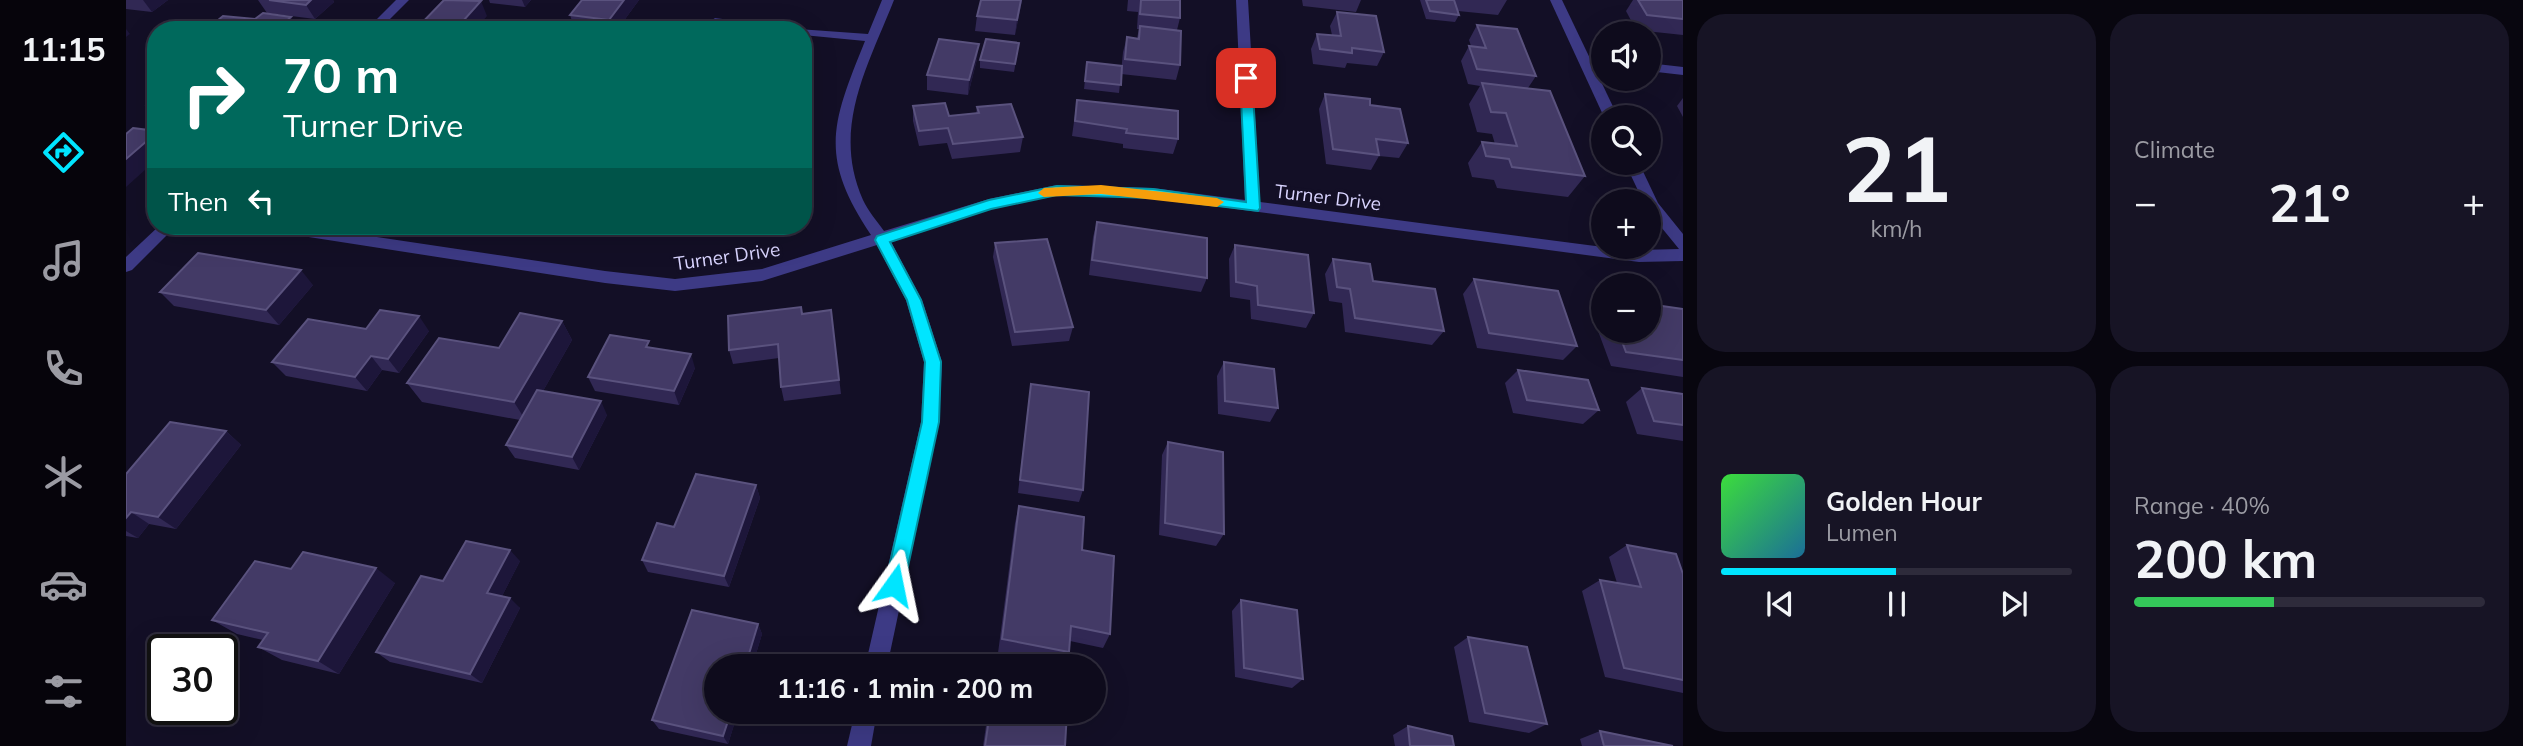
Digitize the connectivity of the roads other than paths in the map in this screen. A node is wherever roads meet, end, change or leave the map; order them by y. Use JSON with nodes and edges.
{"nodes":[{"id":1,"x":403,"y":0,"type":"edge"},
{"id":2,"x":888,"y":0,"type":"edge"},
{"id":3,"x":1242,"y":0,"type":"edge"},
{"id":4,"x":1556,"y":0,"type":"edge"},
{"id":5,"x":381,"y":21,"type":"edge"},
{"id":6,"x":812,"y":32,"type":"edge"},
{"id":7,"x":873,"y":38,"type":"junction"},
{"id":8,"x":1585,"y":61,"type":"junction"},
{"id":9,"x":1591,"y":61,"type":"edge"},
{"id":10,"x":1661,"y":68,"type":"edge"},
{"id":11,"x":1683,"y":71,"type":"edge"},
{"id":12,"x":1605,"y":105,"type":"edge"},
{"id":13,"x":1638,"y":175,"type":"edge"},
{"id":14,"x":1253,"y":208,"type":"junction"},
{"id":15,"x":159,"y":235,"type":"edge"},
{"id":16,"x":329,"y":235,"type":"edge"},
{"id":17,"x":882,"y":240,"type":"junction"},
{"id":18,"x":1683,"y":245,"type":"edge"},
{"id":19,"x":1683,"y":254,"type":"edge"},
{"id":20,"x":126,"y":266,"type":"edge"},
{"id":21,"x":879,"y":654,"type":"edge"},
{"id":22,"x":864,"y":724,"type":"edge"},
{"id":23,"x":859,"y":746,"type":"edge"}],
"edges":[{"from":1,"to":5,"type":"street"},
{"from":2,"to":7,"type":"street"},
{"from":3,"to":14,"type":"street"},
{"from":4,"to":8,"type":"street"},
{"from":6,"to":7,"type":"street"},
{"from":7,"to":17,"type":"street"},
{"from":8,"to":9,"type":"street"},
{"from":8,"to":12,"type":"street"},
{"from":10,"to":11,"type":"street"},
{"from":13,"to":18,"type":"street"},
{"from":14,"to":17,"type":"street","name":"Turner Drive"},
{"from":14,"to":19,"type":"street","name":"Turner Drive"},
{"from":15,"to":20,"type":"street"},
{"from":16,"to":17,"type":"street","name":"Turner Drive"},
{"from":17,"to":21,"type":"street"},
{"from":22,"to":23,"type":"street"}]}
